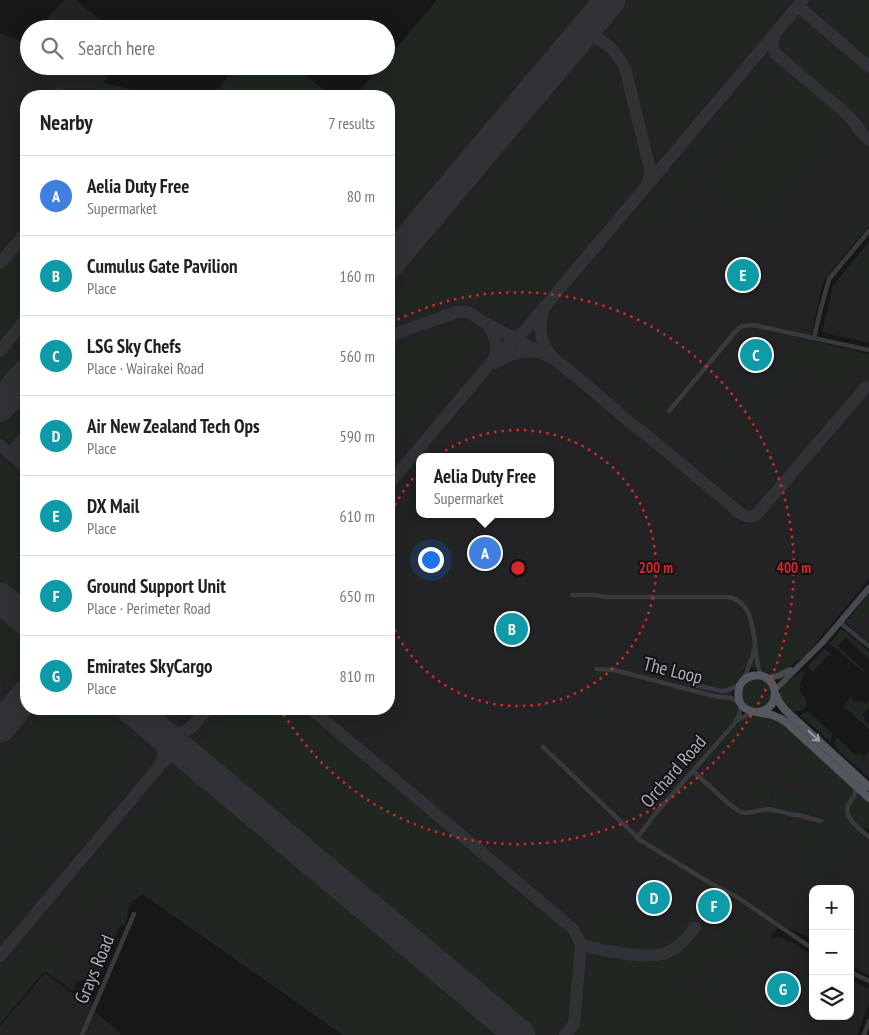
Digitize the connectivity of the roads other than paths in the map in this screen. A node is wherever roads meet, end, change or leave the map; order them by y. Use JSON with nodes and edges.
{"nodes":[{"id":1,"x":869,"y":230,"type":"edge"},
{"id":2,"x":814,"y":338,"type":"junction"},
{"id":3,"x":869,"y":350,"type":"edge"},
{"id":4,"x":669,"y":410,"type":"dead end"},
{"id":5,"x":869,"y":588,"type":"edge"},
{"id":6,"x":572,"y":595,"type":"dead end"},
{"id":7,"x":839,"y":622,"type":"junction"},
{"id":8,"x":754,"y":643,"type":"junction"},
{"id":9,"x":869,"y":646,"type":"edge"},
{"id":10,"x":804,"y":661,"type":"junction"},
{"id":11,"x":596,"y":669,"type":"dead end"},
{"id":12,"x":765,"y":677,"type":"junction"},
{"id":13,"x":743,"y":682,"type":"junction"},
{"id":14,"x":694,"y":685,"type":"dead end"},
{"id":15,"x":775,"y":691,"type":"junction"},
{"id":16,"x":741,"y":704,"type":"junction"},
{"id":17,"x":756,"y":712,"type":"junction"},
{"id":18,"x":734,"y":724,"type":"junction"},
{"id":19,"x":543,"y":746,"type":"dead end"},
{"id":20,"x":693,"y":771,"type":"junction"},
{"id":21,"x":855,"y":786,"type":"junction"},
{"id":22,"x":869,"y":787,"type":"edge"},
{"id":23,"x":867,"y":796,"type":"edge"},
{"id":24,"x":853,"y":798,"type":"junction"},
{"id":25,"x":822,"y":821,"type":"dead end"},
{"id":26,"x":869,"y":837,"type":"edge"},
{"id":27,"x":637,"y":838,"type":"junction"},
{"id":28,"x":134,"y":914,"type":"dead end"},
{"id":29,"x":809,"y":946,"type":"edge"},
{"id":30,"x":854,"y":974,"type":"edge"},
{"id":31,"x":869,"y":982,"type":"edge"},
{"id":32,"x":869,"y":1023,"type":"edge"},
{"id":33,"x":82,"y":1035,"type":"edge"},
{"id":34,"x":864,"y":1035,"type":"edge"}],
"edges":[{"from":1,"to":2,"type":"street"},
{"from":2,"to":3,"type":"street"},
{"from":2,"to":4,"type":"street"},
{"from":5,"to":7,"type":"street"},
{"from":6,"to":8,"type":"street"},
{"from":7,"to":9,"type":"street"},
{"from":7,"to":10,"type":"street"},
{"from":8,"to":12,"type":"street"},
{"from":8,"to":13,"type":"street"},
{"from":10,"to":12,"type":"street"},
{"from":10,"to":15,"type":"street"},
{"from":11,"to":16,"type":"street","name":"The Loop"},
{"from":12,"to":13,"type":"main road"},
{"from":12,"to":15,"type":"main road"},
{"from":13,"to":14,"type":"street","name":"The Loop"},
{"from":13,"to":16,"type":"main road"},
{"from":15,"to":17,"type":"main road"},
{"from":15,"to":22,"type":"main road","one_way":true},
{"from":16,"to":17,"type":"main road"},
{"from":16,"to":18,"type":"street","name":"Orchard Road"},
{"from":17,"to":18,"type":"street","name":"Orchard Road"},
{"from":17,"to":21,"type":"main road"},
{"from":18,"to":20,"type":"street","name":"Orchard Road"},
{"from":19,"to":27,"type":"street"},
{"from":20,"to":25,"type":"street"},
{"from":20,"to":27,"type":"street","name":"Orchard Road"},
{"from":21,"to":23,"type":"main road"},
{"from":21,"to":24,"type":"street"},
{"from":23,"to":24,"type":"street"},
{"from":24,"to":26,"type":"street"},
{"from":27,"to":29,"type":"street"},
{"from":28,"to":33,"type":"street","name":"Grays Road"},
{"from":30,"to":31,"type":"street"},
{"from":32,"to":34,"type":"street"}]}
